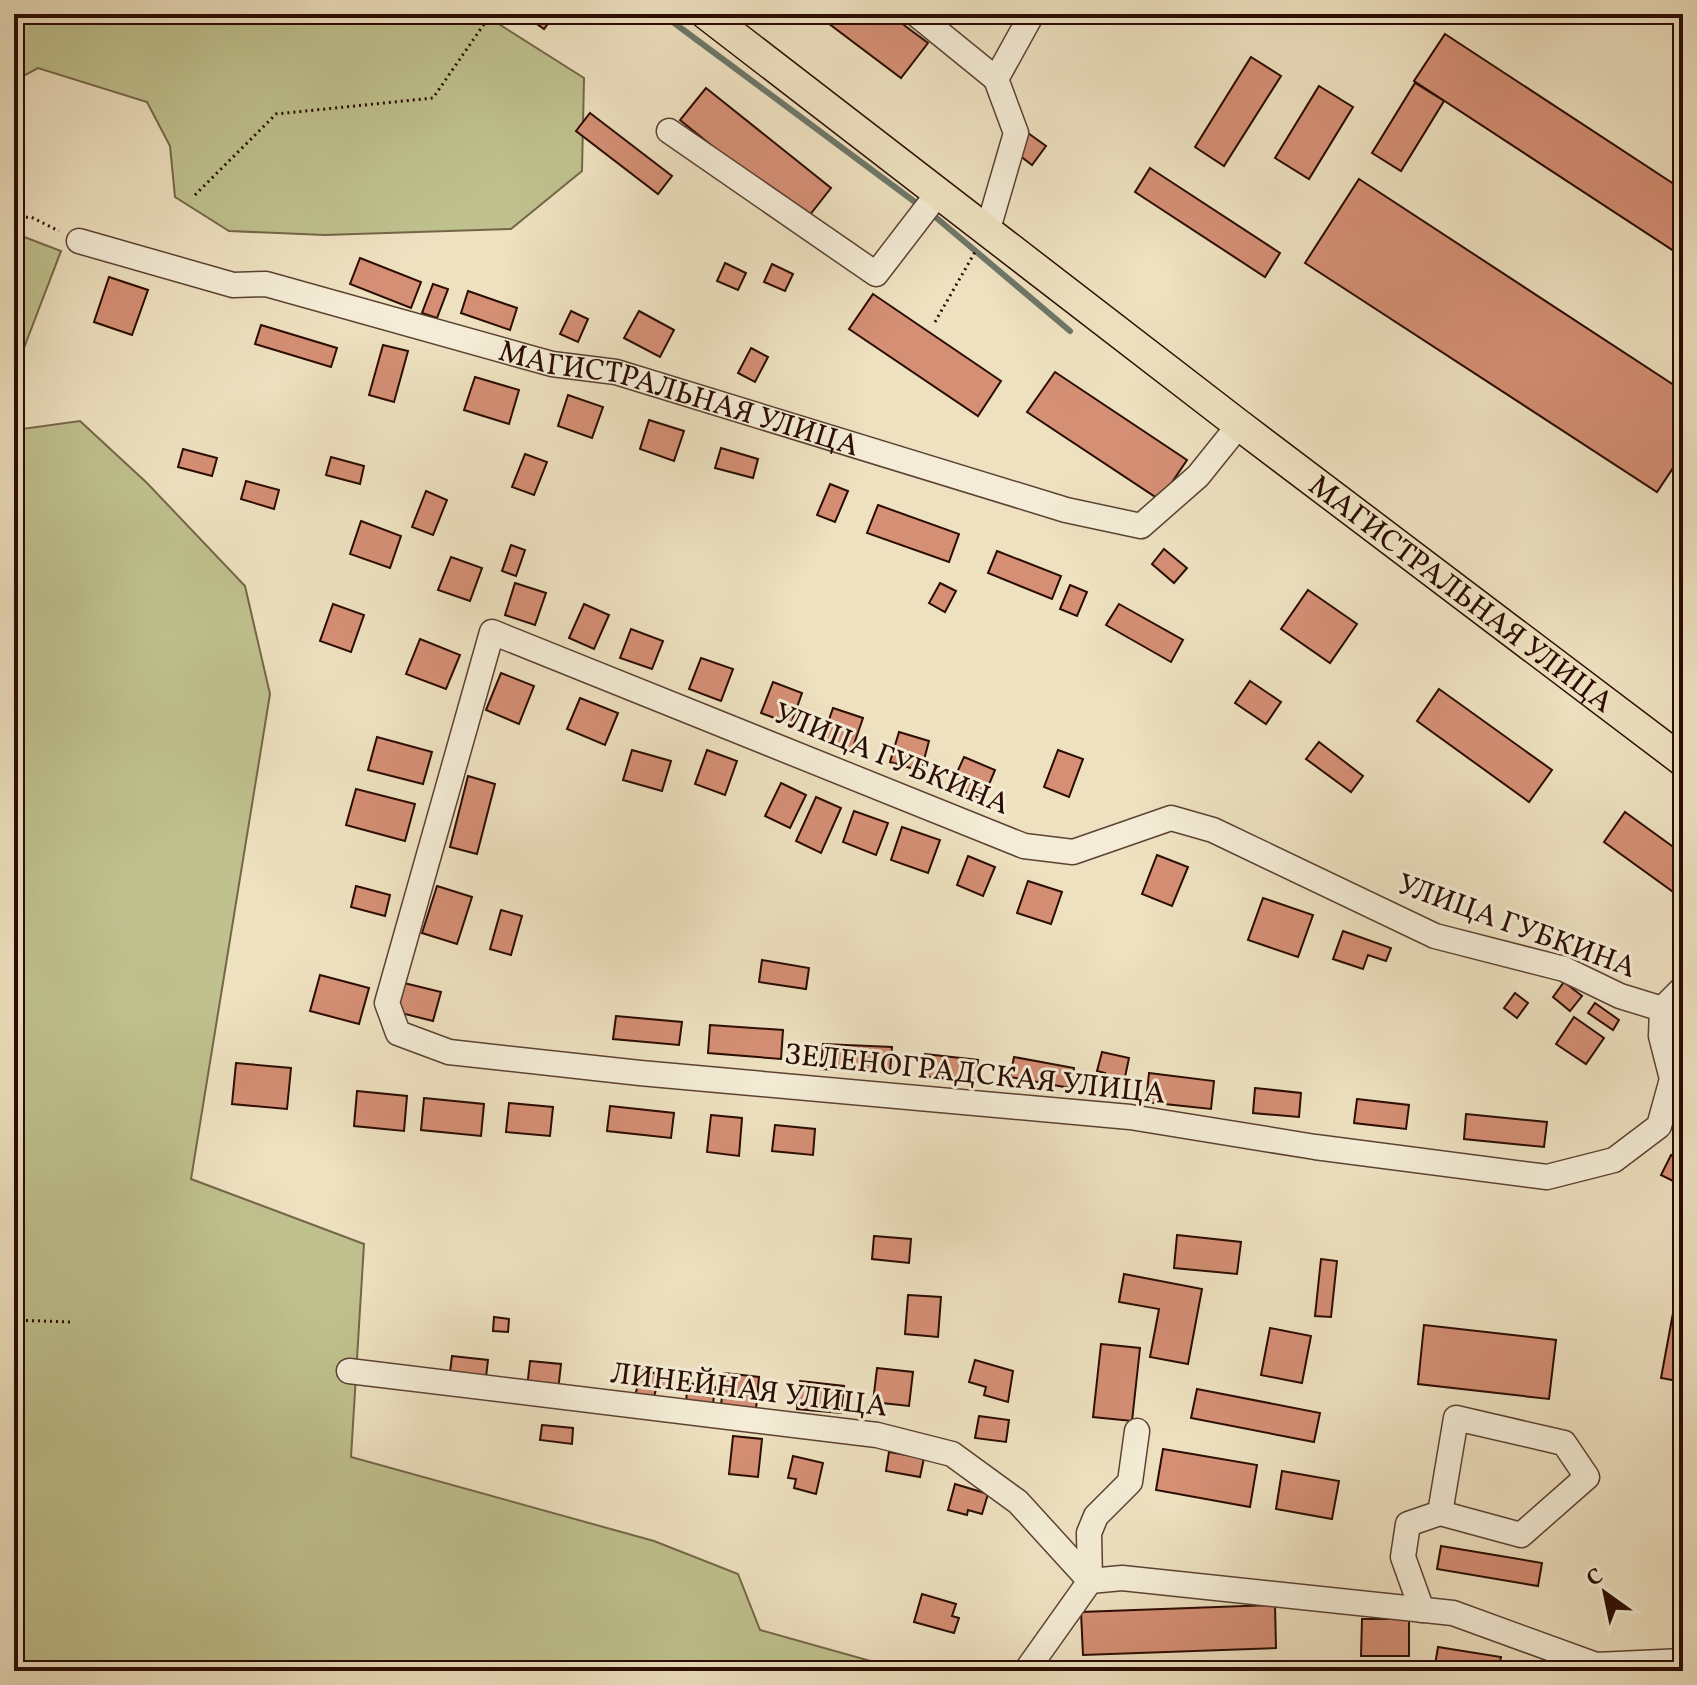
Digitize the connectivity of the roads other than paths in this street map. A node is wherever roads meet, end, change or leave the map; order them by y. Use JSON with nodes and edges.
{"nodes":[{"id":1,"x":706,"y":14,"type":"edge"},
{"id":2,"x":916,"y":14,"type":"edge"},
{"id":3,"x":1032,"y":14,"type":"edge"},
{"id":4,"x":996,"y":79,"type":"junction"},
{"id":5,"x":669,"y":131,"type":"dead end"},
{"id":6,"x":939,"y":192,"type":"junction"},
{"id":7,"x":983,"y":238,"type":"junction"},
{"id":8,"x":79,"y":241,"type":"road end"},
{"id":9,"x":1239,"y":425,"type":"junction"},
{"id":10,"x":1683,"y":761,"type":"edge"},
{"id":11,"x":1683,"y":988,"type":"edge"},
{"id":12,"x":1662,"y":1009,"type":"junction"},
{"id":13,"x":398,"y":1033,"type":"joint"},
{"id":14,"x":349,"y":1371,"type":"dead end"},
{"id":15,"x":1137,"y":1431,"type":"dead end"},
{"id":16,"x":1440,"y":1513,"type":"junction"},
{"id":17,"x":1090,"y":1581,"type":"junction"},
{"id":18,"x":1422,"y":1610,"type":"junction"},
{"id":19,"x":1683,"y":1661,"type":"edge"},
{"id":20,"x":1026,"y":1671,"type":"edge"}],
"edges":[{"from":1,"to":6,"type":"main road","name":"МАГИСТРАЛЬНАЯ УЛИЦА"},
{"from":2,"to":4,"type":"street"},
{"from":3,"to":4,"type":"street"},
{"from":4,"to":7,"type":"street"},
{"from":5,"to":6,"type":"street"},
{"from":6,"to":7,"type":"main road","name":"МАГИСТРАЛЬНАЯ УЛИЦА"},
{"from":7,"to":9,"type":"main road","name":"МАГИСТРАЛЬНАЯ УЛИЦА"},
{"from":8,"to":9,"type":"street","name":"МАГИСТРАЛЬНАЯ УЛИЦА"},
{"from":9,"to":10,"type":"main road","name":"МАГИСТРАЛЬНАЯ УЛИЦА"},
{"from":11,"to":12,"type":"street"},
{"from":12,"to":13,"type":"street","name":"ЗЕЛЕНОГРАДСКАЯ УЛИЦА"},
{"from":12,"to":13,"type":"street","name":"УЛИЦА ГУБКИНА"},
{"from":14,"to":17,"type":"street","name":"ЛИНЕЙНАЯ УЛИЦА"},
{"from":15,"to":17,"type":"street"},
{"from":16,"to":16,"type":"street"},
{"from":16,"to":18,"type":"street"},
{"from":17,"to":18,"type":"street"},
{"from":17,"to":20,"type":"street"},
{"from":18,"to":19,"type":"street"}]}
